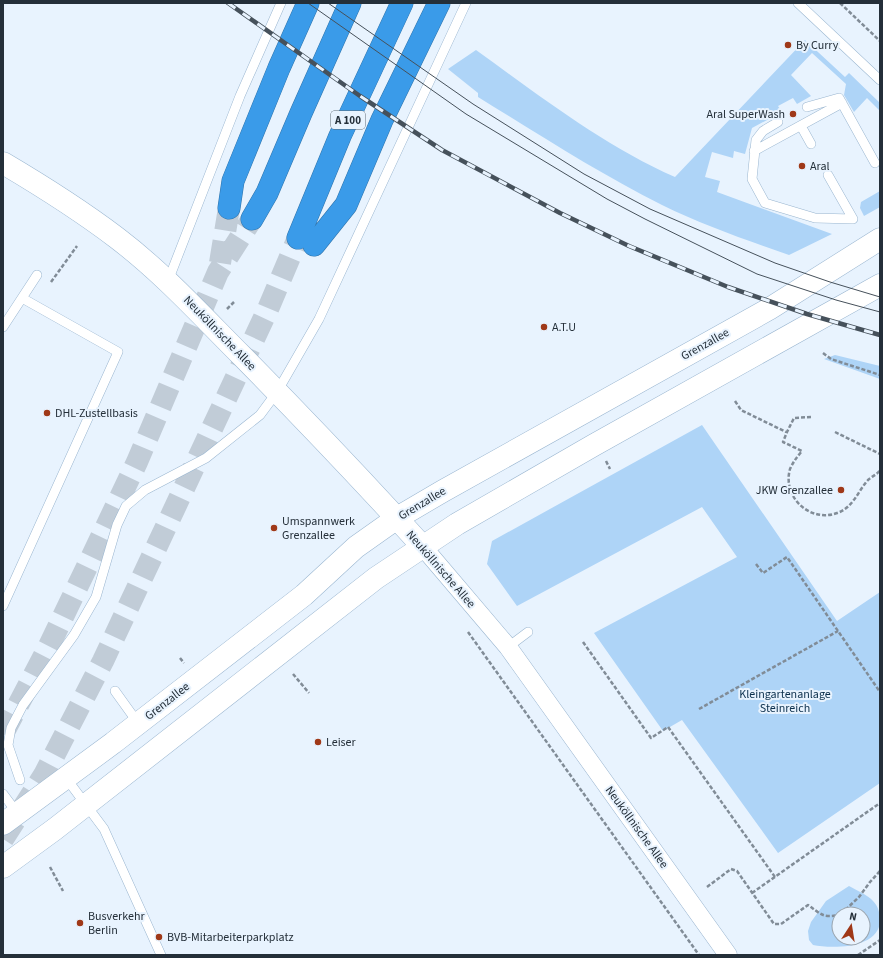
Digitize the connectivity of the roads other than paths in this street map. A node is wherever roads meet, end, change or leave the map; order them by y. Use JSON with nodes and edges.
{"nodes":[{"id":1,"x":281,"y":3,"type":"edge"},
{"id":2,"x":308,"y":3,"type":"edge"},
{"id":3,"x":350,"y":3,"type":"edge"},
{"id":4,"x":439,"y":3,"type":"edge"},
{"id":5,"x":466,"y":3,"type":"edge"},
{"id":6,"x":798,"y":3,"type":"edge"},
{"id":7,"x":398,"y":6,"type":"edge"},
{"id":8,"x":880,"y":80,"type":"edge"},
{"id":9,"x":842,"y":103,"type":"junction"},
{"id":10,"x":807,"y":107,"type":"dead end"},
{"id":11,"x":778,"y":122,"type":"dead end"},
{"id":12,"x":801,"y":126,"type":"junction"},
{"id":13,"x":811,"y":144,"type":"dead end"},
{"id":14,"x":754,"y":152,"type":"junction"},
{"id":15,"x":3,"y":163,"type":"edge"},
{"id":16,"x":875,"y":163,"type":"dead end"},
{"id":17,"x":828,"y":175,"type":"dead end"},
{"id":18,"x":229,"y":208,"type":"tunnel mouth"},
{"id":19,"x":252,"y":219,"type":"tunnel mouth"},
{"id":20,"x":880,"y":239,"type":"edge"},
{"id":21,"x":37,"y":275,"type":"dead end"},
{"id":22,"x":168,"y":281,"type":"junction"},
{"id":23,"x":880,"y":285,"type":"edge"},
{"id":24,"x":22,"y":298,"type":"junction"},
{"id":25,"x":3,"y":327,"type":"edge"},
{"id":26,"x":277,"y":392,"type":"junction"},
{"id":27,"x":397,"y":518,"type":"junction"},
{"id":28,"x":423,"y":547,"type":"junction"},
{"id":29,"x":3,"y":606,"type":"edge"},
{"id":30,"x":528,"y":632,"type":"dead end"},
{"id":31,"x":508,"y":647,"type":"junction"},
{"id":32,"x":115,"y":690,"type":"dead end"},
{"id":33,"x":138,"y":723,"type":"junction"},
{"id":34,"x":66,"y":778,"type":"junction"},
{"id":35,"x":20,"y":780,"type":"dead end"},
{"id":36,"x":3,"y":794,"type":"edge"},
{"id":37,"x":87,"y":805,"type":"junction"},
{"id":38,"x":11,"y":819,"type":"edge"},
{"id":39,"x":3,"y":866,"type":"edge"},
{"id":40,"x":161,"y":955,"type":"edge"},
{"id":41,"x":728,"y":955,"type":"edge"}],
"edges":[{"from":1,"to":22,"type":"lane"},
{"from":2,"to":18,"type":"highway"},
{"from":3,"to":19,"type":"highway"},
{"from":4,"to":7,"type":"highway","number":"A 100"},
{"from":5,"to":26,"type":"lane"},
{"from":6,"to":8,"type":"lane"},
{"from":9,"to":10,"type":"lane"},
{"from":9,"to":12,"type":"lane"},
{"from":9,"to":16,"type":"lane"},
{"from":11,"to":14,"type":"lane"},
{"from":12,"to":13,"type":"lane"},
{"from":12,"to":14,"type":"lane"},
{"from":14,"to":17,"type":"lane"},
{"from":15,"to":22,"type":"main road","name":"Neuköllnische Allee"},
{"from":20,"to":27,"type":"main road","name":"Grenzallee"},
{"from":21,"to":24,"type":"lane"},
{"from":22,"to":26,"type":"main road","name":"Neuköllnische Allee"},
{"from":23,"to":28,"type":"main road"},
{"from":24,"to":25,"type":"lane"},
{"from":24,"to":29,"type":"lane"},
{"from":26,"to":27,"type":"main road","name":"Neuköllnische Allee"},
{"from":26,"to":35,"type":"lane"},
{"from":27,"to":28,"type":"main road","name":"Neuköllnische Allee"},
{"from":27,"to":33,"type":"main road","name":"Grenzallee"},
{"from":28,"to":31,"type":"street","name":"Neuköllnische Allee"},
{"from":28,"to":37,"type":"main road"},
{"from":30,"to":31,"type":"lane"},
{"from":31,"to":41,"type":"street","name":"Neuköllnische Allee"},
{"from":32,"to":33,"type":"lane"},
{"from":33,"to":34,"type":"main road","name":"Grenzallee"},
{"from":34,"to":37,"type":"lane"},
{"from":34,"to":38,"type":"main road","name":"Grenzallee"},
{"from":36,"to":38,"type":"lane"},
{"from":37,"to":39,"type":"main road"},
{"from":37,"to":40,"type":"lane"}]}
